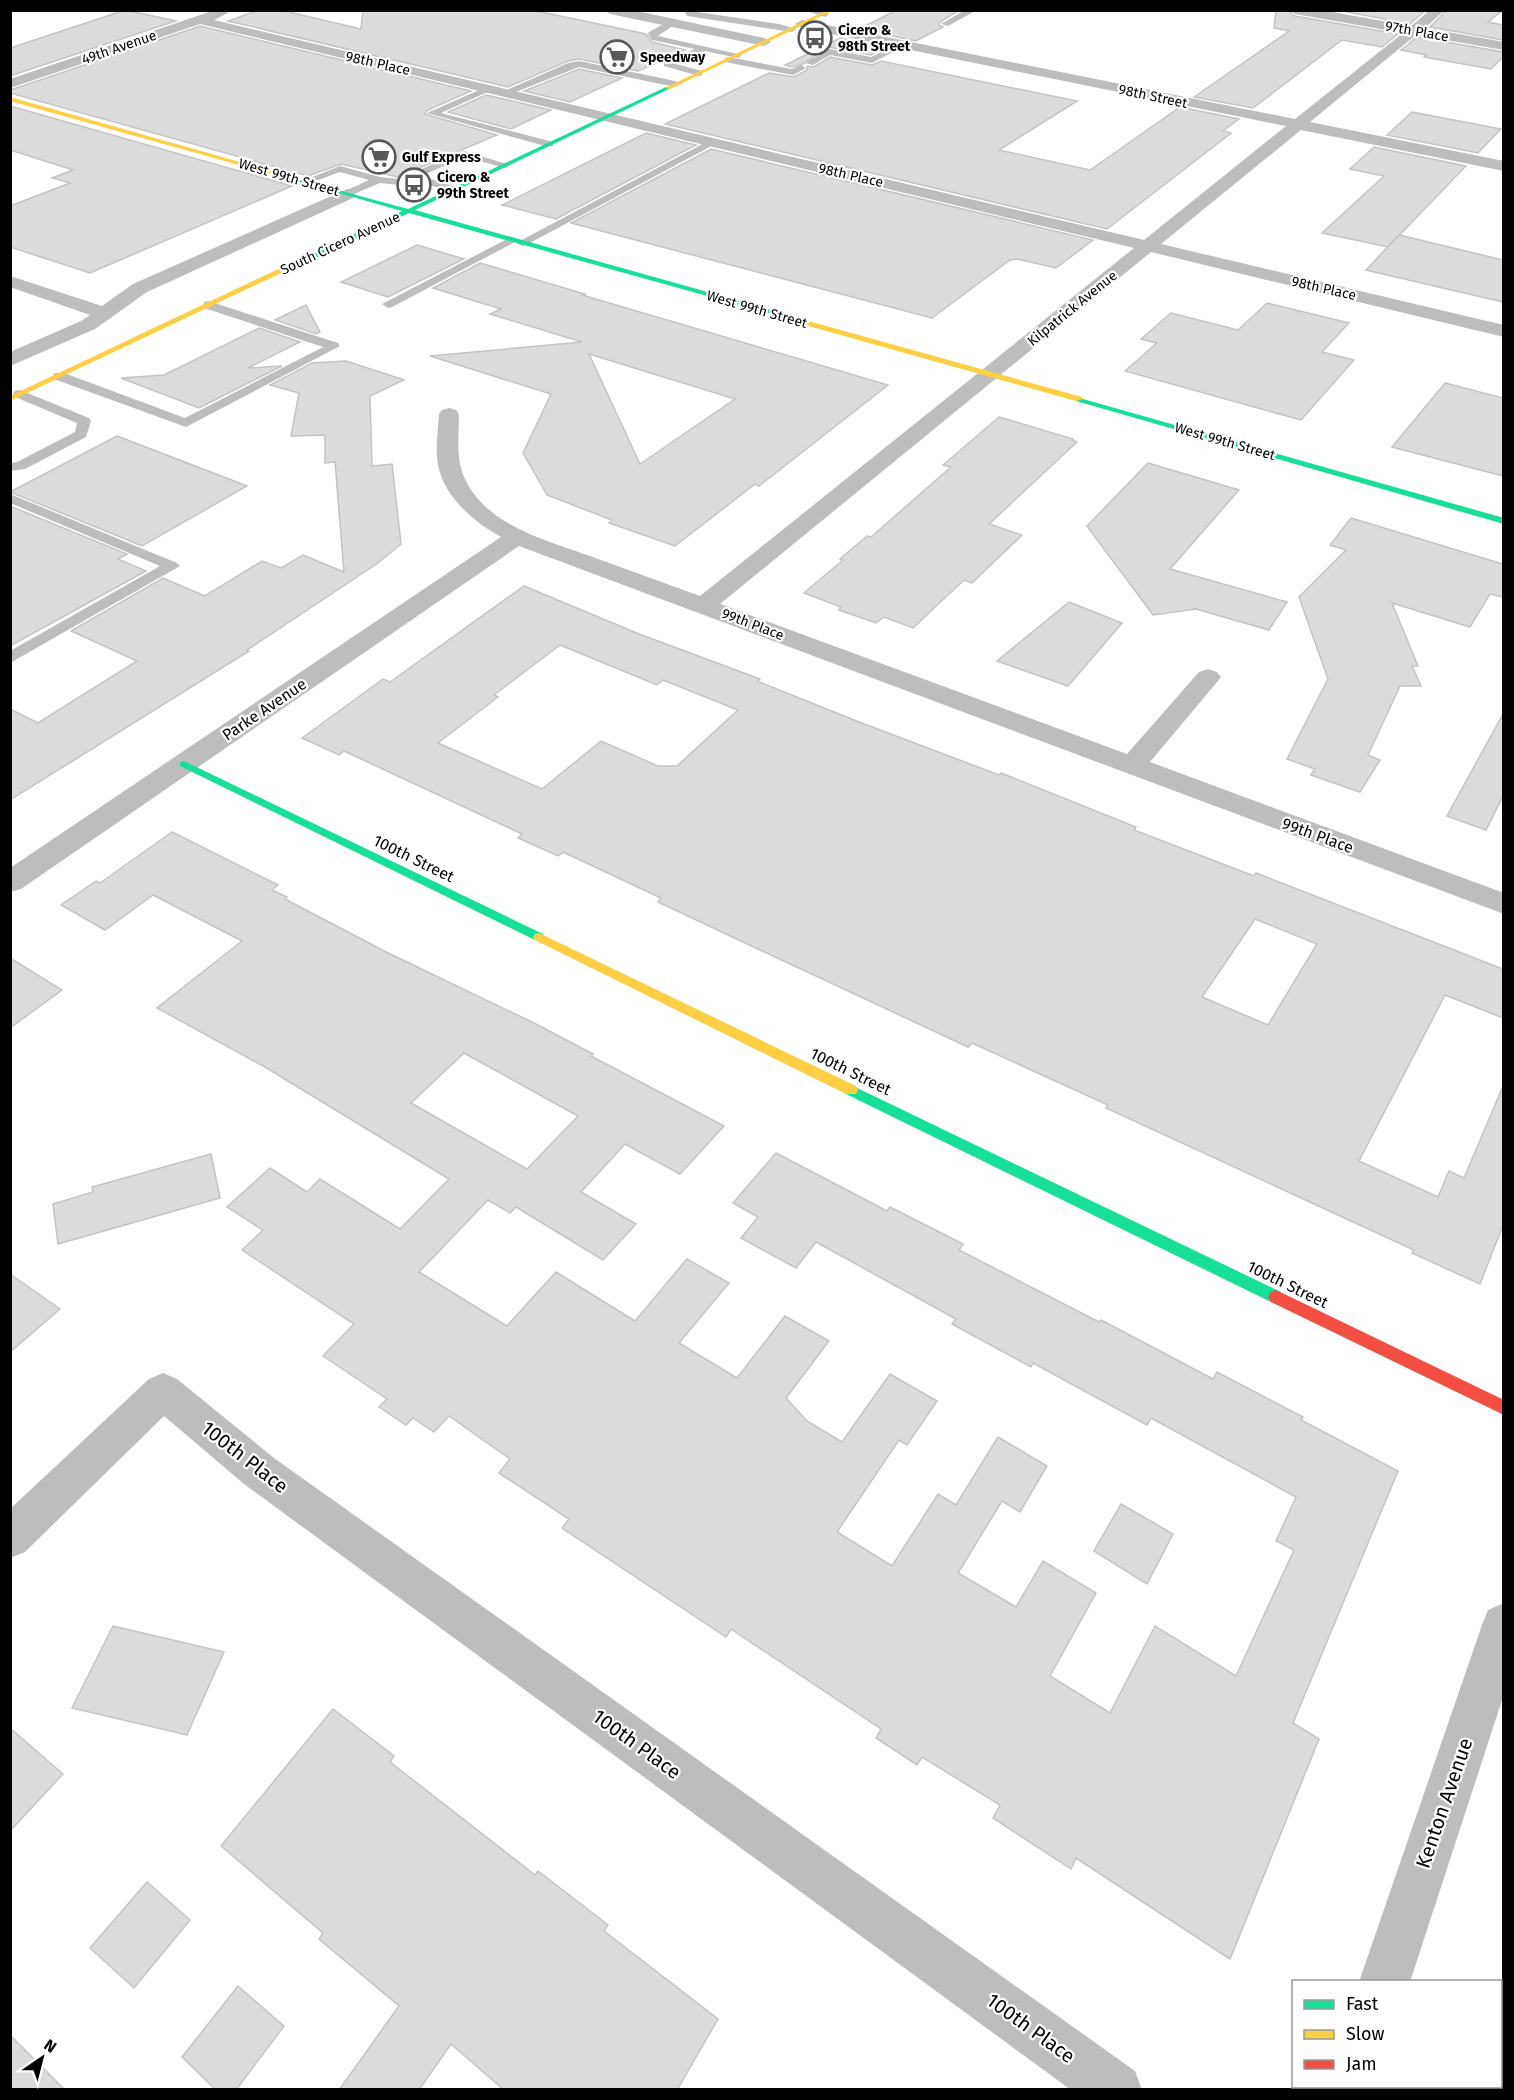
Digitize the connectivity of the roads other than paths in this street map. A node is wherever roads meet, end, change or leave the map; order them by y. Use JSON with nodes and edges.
{"nodes":[{"id":1,"x":228,"y":10,"type":"edge"},
{"id":2,"x":610,"y":10,"type":"edge"},
{"id":3,"x":689,"y":10,"type":"edge"},
{"id":4,"x":973,"y":10,"type":"edge"},
{"id":5,"x":1295,"y":10,"type":"edge"},
{"id":6,"x":1439,"y":10,"type":"edge"},
{"id":7,"x":828,"y":12,"type":"edge"},
{"id":8,"x":199,"y":20,"type":"junction"},
{"id":9,"x":801,"y":21,"type":"edge"},
{"id":10,"x":735,"y":22,"type":"junction"},
{"id":11,"x":671,"y":23,"type":"junction"},
{"id":12,"x":945,"y":24,"type":"dead end"},
{"id":13,"x":1415,"y":31,"type":"junction"},
{"id":14,"x":712,"y":32,"type":"junction"},
{"id":15,"x":764,"y":42,"type":"junction"},
{"id":16,"x":683,"y":43,"type":"junction"},
{"id":17,"x":902,"y":45,"type":"junction"},
{"id":18,"x":1503,"y":46,"type":"edge"},
{"id":19,"x":840,"y":47,"type":"dead end"},
{"id":20,"x":704,"y":48,"type":"junction"},
{"id":21,"x":829,"y":52,"type":"junction"},
{"id":22,"x":733,"y":57,"type":"junction"},
{"id":23,"x":809,"y":63,"type":"junction"},
{"id":24,"x":783,"y":70,"type":"junction"},
{"id":25,"x":699,"y":73,"type":"junction"},
{"id":26,"x":10,"y":84,"type":"edge"},
{"id":27,"x":675,"y":84,"type":"junction"},
{"id":28,"x":489,"y":89,"type":"junction"},
{"id":29,"x":505,"y":93,"type":"junction"},
{"id":30,"x":10,"y":99,"type":"edge"},
{"id":31,"x":607,"y":117,"type":"junction"},
{"id":32,"x":1298,"y":125,"type":"junction"},
{"id":33,"x":714,"y":142,"type":"junction"},
{"id":34,"x":549,"y":144,"type":"junction"},
{"id":35,"x":505,"y":165,"type":"junction"},
{"id":36,"x":1503,"y":166,"type":"edge"},
{"id":37,"x":412,"y":177,"type":"junction"},
{"id":38,"x":379,"y":180,"type":"junction"},
{"id":39,"x":305,"y":182,"type":"junction"},
{"id":40,"x":453,"y":189,"type":"junction"},
{"id":41,"x":347,"y":194,"type":"junction"},
{"id":42,"x":408,"y":211,"type":"junction"},
{"id":43,"x":517,"y":241,"type":"junction"},
{"id":44,"x":1148,"y":246,"type":"junction"},
{"id":45,"x":10,"y":281,"type":"edge"},
{"id":46,"x":388,"y":304,"type":"dead end"},
{"id":47,"x":208,"y":305,"type":"junction"},
{"id":48,"x":103,"y":312,"type":"junction"},
{"id":49,"x":1503,"y":331,"type":"edge"},
{"id":50,"x":10,"y":360,"type":"edge"},
{"id":51,"x":990,"y":374,"type":"junction"},
{"id":52,"x":59,"y":376,"type":"junction"},
{"id":53,"x":15,"y":397,"type":"edge"},
{"id":54,"x":449,"y":414,"type":"dead end"},
{"id":55,"x":10,"y":467,"type":"edge"},
{"id":56,"x":10,"y":498,"type":"edge"},
{"id":57,"x":1503,"y":521,"type":"edge"},
{"id":58,"x":517,"y":537,"type":"junction"},
{"id":59,"x":704,"y":605,"type":"junction"},
{"id":60,"x":10,"y":658,"type":"edge"},
{"id":61,"x":1208,"y":677,"type":"dead end"},
{"id":62,"x":184,"y":764,"type":"junction"},
{"id":63,"x":1132,"y":766,"type":"junction"},
{"id":64,"x":10,"y":882,"type":"edge"},
{"id":65,"x":1503,"y":904,"type":"edge"},
{"id":66,"x":1503,"y":1408,"type":"edge"},
{"id":67,"x":10,"y":1538,"type":"edge"},
{"id":68,"x":1503,"y":1625,"type":"edge"},
{"id":69,"x":1385,"y":1980,"type":"edge"},
{"id":70,"x":1116,"y":2090,"type":"edge"}],
"edges":[{"from":1,"to":8,"type":"street","name":"49th Avenue"},
{"from":2,"to":11,"type":"street"},
{"from":3,"to":10,"type":"lane"},
{"from":4,"to":12,"type":"lane"},
{"from":5,"to":13,"type":"street","name":"97th Place"},
{"from":6,"to":13,"type":"street","name":"Kilpatrick Avenue"},
{"from":7,"to":9,"type":"street","name":"South Cicero Avenue"},
{"from":8,"to":26,"type":"street","name":"49th Avenue"},
{"from":8,"to":28,"type":"street","name":"98th Place"},
{"from":9,"to":10,"type":"lane"},
{"from":9,"to":15,"type":"street","name":"South Cicero Avenue"},
{"from":9,"to":17,"type":"street","name":"98th Street"},
{"from":10,"to":14,"type":"lane"},
{"from":11,"to":14,"type":"street"},
{"from":11,"to":16,"type":"lane"},
{"from":13,"to":18,"type":"street","name":"97th Place"},
{"from":13,"to":32,"type":"street","name":"Kilpatrick Avenue"},
{"from":14,"to":15,"type":"street"},
{"from":14,"to":16,"type":"lane"},
{"from":15,"to":22,"type":"street","name":"South Cicero Avenue"},
{"from":16,"to":20,"type":"lane"},
{"from":17,"to":21,"type":"lane"},
{"from":17,"to":32,"type":"street","name":"98th Street"},
{"from":19,"to":21,"type":"lane"},
{"from":20,"to":22,"type":"lane"},
{"from":20,"to":25,"type":"lane"},
{"from":21,"to":23,"type":"lane"},
{"from":22,"to":24,"type":"lane"},
{"from":22,"to":25,"type":"street","name":"South Cicero Avenue"},
{"from":23,"to":24,"type":"lane"},
{"from":23,"to":24,"type":"lane"},
{"from":25,"to":27,"type":"street","name":"South Cicero Avenue"},
{"from":27,"to":29,"type":"lane"},
{"from":27,"to":31,"type":"street","name":"South Cicero Avenue"},
{"from":28,"to":29,"type":"street","name":"98th Place"},
{"from":28,"to":34,"type":"lane"},
{"from":29,"to":31,"type":"street","name":"98th Place"},
{"from":30,"to":39,"type":"street","name":"West 99th Street"},
{"from":31,"to":33,"type":"street","name":"98th Place"},
{"from":31,"to":34,"type":"street","name":"South Cicero Avenue"},
{"from":32,"to":36,"type":"street","name":"98th Street"},
{"from":32,"to":44,"type":"street","name":"Kilpatrick Avenue"},
{"from":33,"to":43,"type":"lane"},
{"from":33,"to":44,"type":"street","name":"98th Place"},
{"from":34,"to":35,"type":"street","name":"South Cicero Avenue"},
{"from":35,"to":37,"type":"lane"},
{"from":35,"to":40,"type":"street","name":"South Cicero Avenue"},
{"from":37,"to":38,"type":"lane"},
{"from":37,"to":40,"type":"lane"},
{"from":38,"to":39,"type":"lane"},
{"from":38,"to":41,"type":"lane"},
{"from":39,"to":41,"type":"street","name":"West 99th Street"},
{"from":40,"to":42,"type":"street","name":"South Cicero Avenue"},
{"from":41,"to":42,"type":"street","name":"West 99th Street"},
{"from":41,"to":48,"type":"street"},
{"from":42,"to":43,"type":"street","name":"West 99th Street"},
{"from":42,"to":47,"type":"street","name":"South Cicero Avenue"},
{"from":43,"to":46,"type":"lane"},
{"from":43,"to":51,"type":"street","name":"West 99th Street"},
{"from":44,"to":49,"type":"street","name":"98th Place"},
{"from":44,"to":51,"type":"street","name":"Kilpatrick Avenue"},
{"from":45,"to":48,"type":"street"},
{"from":47,"to":52,"type":"street","name":"South Cicero Avenue"},
{"from":47,"to":52,"type":"lane"},
{"from":48,"to":50,"type":"street"},
{"from":51,"to":57,"type":"street","name":"West 99th Street"},
{"from":51,"to":59,"type":"street","name":"Kilpatrick Avenue"},
{"from":52,"to":53,"type":"street","name":"South Cicero Avenue"},
{"from":53,"to":55,"type":"lane"},
{"from":54,"to":58,"type":"street","name":"99th Place"},
{"from":56,"to":60,"type":"lane"},
{"from":58,"to":59,"type":"street","name":"99th Place"},
{"from":58,"to":62,"type":"street","name":"Parke Avenue"},
{"from":59,"to":63,"type":"street","name":"99th Place"},
{"from":61,"to":63,"type":"street"},
{"from":62,"to":64,"type":"street","name":"Parke Avenue"},
{"from":62,"to":66,"type":"street","name":"100th Street"},
{"from":63,"to":65,"type":"street","name":"99th Place"},
{"from":67,"to":70,"type":"street","name":"100th Place"},
{"from":68,"to":69,"type":"street","name":"Kenton Avenue"}]}
